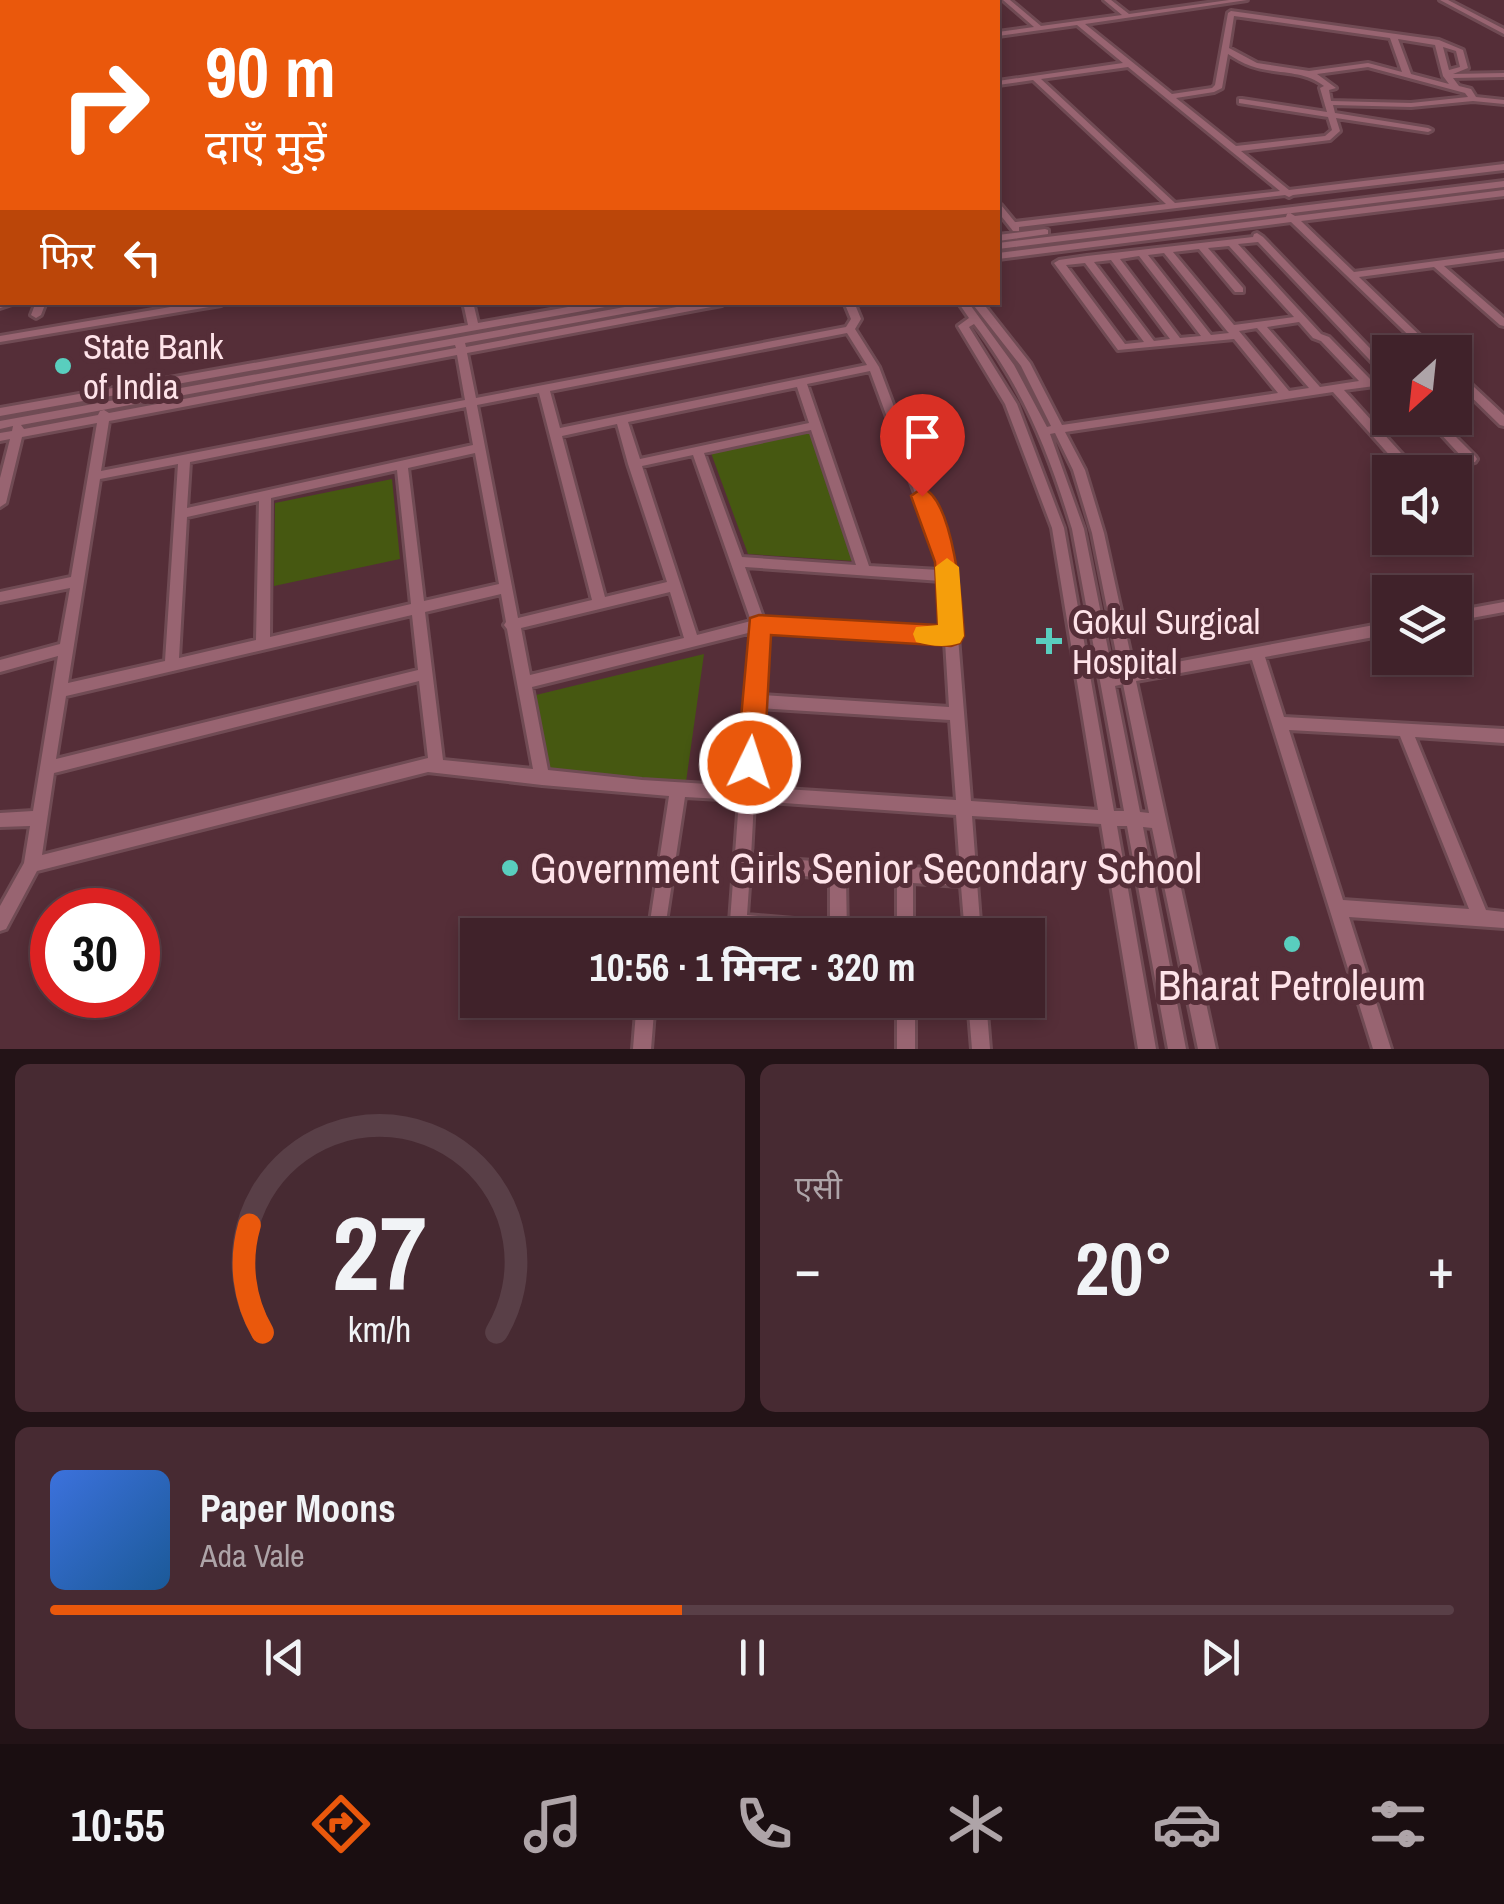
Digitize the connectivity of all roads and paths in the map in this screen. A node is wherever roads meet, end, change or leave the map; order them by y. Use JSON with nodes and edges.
{"nodes":[{"id":1,"x":1006,"y":0,"type":"edge"},
{"id":2,"x":1107,"y":0,"type":"edge"},
{"id":3,"x":1244,"y":0,"type":"edge"},
{"id":4,"x":1442,"y":0,"type":"edge"},
{"id":5,"x":1206,"y":2,"type":"edge"},
{"id":6,"x":1225,"y":3,"type":"junction"},
{"id":7,"x":1231,"y":14,"type":"junction"},
{"id":8,"x":1128,"y":16,"type":"junction"},
{"id":9,"x":1079,"y":22,"type":"junction"},
{"id":10,"x":1039,"y":28,"type":"junction"},
{"id":11,"x":1504,"y":32,"type":"edge"},
{"id":12,"x":1000,"y":34,"type":"edge"},
{"id":13,"x":1393,"y":36,"type":"junction"},
{"id":14,"x":1436,"y":42,"type":"junction"},
{"id":15,"x":1225,"y":49,"type":"junction"},
{"id":16,"x":1130,"y":64,"type":"junction"},
{"id":17,"x":1312,"y":72,"type":"junction"},
{"id":18,"x":1406,"y":74,"type":"junction"},
{"id":19,"x":1447,"y":74,"type":"junction"},
{"id":20,"x":1504,"y":75,"type":"edge"},
{"id":21,"x":1035,"y":78,"type":"junction"},
{"id":22,"x":1000,"y":83,"type":"edge"},
{"id":23,"x":1456,"y":88,"type":"junction"},
{"id":24,"x":1170,"y":97,"type":"junction"},
{"id":25,"x":1473,"y":100,"type":"junction"},
{"id":26,"x":1242,"y":101,"type":"dead end"},
{"id":27,"x":1504,"y":102,"type":"edge"},
{"id":28,"x":1330,"y":103,"type":"junction"},
{"id":29,"x":1332,"y":115,"type":"junction"},
{"id":30,"x":1428,"y":130,"type":"dead end"},
{"id":31,"x":1234,"y":149,"type":"junction"},
{"id":32,"x":1504,"y":167,"type":"edge"},
{"id":33,"x":1504,"y":176,"type":"edge"},
{"id":34,"x":1504,"y":184,"type":"edge"},
{"id":35,"x":1288,"y":192,"type":"junction"},
{"id":36,"x":1504,"y":194,"type":"edge"},
{"id":37,"x":1303,"y":205,"type":"junction"},
{"id":38,"x":1173,"y":206,"type":"junction"},
{"id":39,"x":1000,"y":209,"type":"edge"},
{"id":40,"x":1284,"y":211,"type":"junction"},
{"id":41,"x":1238,"y":216,"type":"junction"},
{"id":42,"x":1294,"y":220,"type":"junction"},
{"id":43,"x":1013,"y":225,"type":"junction"},
{"id":44,"x":1248,"y":226,"type":"junction"},
{"id":45,"x":1021,"y":235,"type":"junction"},
{"id":46,"x":1000,"y":238,"type":"edge"},
{"id":47,"x":1260,"y":239,"type":"junction"},
{"id":48,"x":1231,"y":242,"type":"junction"},
{"id":49,"x":1000,"y":246,"type":"edge"},
{"id":50,"x":1201,"y":246,"type":"junction"},
{"id":51,"x":1166,"y":250,"type":"junction"},
{"id":52,"x":1141,"y":253,"type":"junction"},
{"id":53,"x":1504,"y":255,"type":"edge"},
{"id":54,"x":1000,"y":256,"type":"edge"},
{"id":55,"x":1113,"y":256,"type":"junction"},
{"id":56,"x":1087,"y":259,"type":"junction"},
{"id":57,"x":1436,"y":264,"type":"junction"},
{"id":58,"x":1351,"y":275,"type":"junction"},
{"id":59,"x":1240,"y":290,"type":"dead end"},
{"id":60,"x":40,"y":305,"type":"edge"},
{"id":61,"x":142,"y":305,"type":"edge"},
{"id":62,"x":204,"y":305,"type":"edge"},
{"id":63,"x":468,"y":305,"type":"edge"},
{"id":64,"x":604,"y":305,"type":"edge"},
{"id":65,"x":654,"y":305,"type":"edge"},
{"id":66,"x":701,"y":305,"type":"edge"},
{"id":67,"x":850,"y":305,"type":"edge"},
{"id":68,"x":964,"y":305,"type":"edge"},
{"id":69,"x":978,"y":305,"type":"edge"},
{"id":70,"x":36,"y":315,"type":"dead end"},
{"id":71,"x":141,"y":316,"type":"junction"},
{"id":72,"x":1301,"y":319,"type":"junction"},
{"id":73,"x":974,"y":320,"type":"junction"},
{"id":74,"x":1504,"y":323,"type":"edge"},
{"id":75,"x":1260,"y":324,"type":"junction"},
{"id":76,"x":850,"y":329,"type":"junction"},
{"id":77,"x":1234,"y":332,"type":"junction"},
{"id":78,"x":1414,"y":335,"type":"edge"},
{"id":79,"x":0,"y":338,"type":"edge"},
{"id":80,"x":466,"y":338,"type":"junction"},
{"id":81,"x":1208,"y":338,"type":"junction"},
{"id":82,"x":1178,"y":342,"type":"junction"},
{"id":83,"x":1151,"y":345,"type":"junction"},
{"id":84,"x":1372,"y":358,"type":"edge"},
{"id":85,"x":874,"y":367,"type":"junction"},
{"id":86,"x":1372,"y":382,"type":"edge"},
{"id":87,"x":1368,"y":383,"type":"junction"},
{"id":88,"x":801,"y":384,"type":"junction"},
{"id":89,"x":1336,"y":388,"type":"junction"},
{"id":90,"x":544,"y":390,"type":"junction"},
{"id":91,"x":1318,"y":391,"type":"junction"},
{"id":92,"x":1472,"y":391,"type":"edge"},
{"id":93,"x":1286,"y":396,"type":"junction"},
{"id":94,"x":473,"y":404,"type":"junction"},
{"id":95,"x":106,"y":405,"type":"junction"},
{"id":96,"x":0,"y":412,"type":"edge"},
{"id":97,"x":621,"y":418,"type":"junction"},
{"id":98,"x":1504,"y":422,"type":"edge"},
{"id":99,"x":0,"y":425,"type":"edge"},
{"id":100,"x":816,"y":425,"type":"junction"},
{"id":101,"x":18,"y":427,"type":"junction"},
{"id":102,"x":1372,"y":428,"type":"edge"},
{"id":103,"x":1051,"y":430,"type":"junction"},
{"id":104,"x":556,"y":434,"type":"junction"},
{"id":105,"x":1378,"y":435,"type":"edge"},
{"id":106,"x":1448,"y":435,"type":"edge"},
{"id":107,"x":0,"y":437,"type":"edge"},
{"id":108,"x":480,"y":448,"type":"junction"},
{"id":109,"x":698,"y":452,"type":"junction"},
{"id":110,"x":184,"y":460,"type":"junction"},
{"id":111,"x":402,"y":464,"type":"junction"},
{"id":112,"x":634,"y":464,"type":"junction"},
{"id":113,"x":95,"y":476,"type":"junction"},
{"id":114,"x":265,"y":495,"type":"junction"},
{"id":115,"x":1,"y":498,"type":"edge"},
{"id":116,"x":184,"y":513,"type":"junction"},
{"id":117,"x":739,"y":562,"type":"junction"},
{"id":118,"x":864,"y":570,"type":"junction"},
{"id":119,"x":947,"y":576,"type":"junction"},
{"id":120,"x":78,"y":581,"type":"junction"},
{"id":121,"x":673,"y":586,"type":"junction"},
{"id":122,"x":505,"y":588,"type":"junction"},
{"id":123,"x":0,"y":597,"type":"edge"},
{"id":124,"x":600,"y":604,"type":"junction"},
{"id":125,"x":1504,"y":607,"type":"edge"},
{"id":126,"x":418,"y":608,"type":"junction"},
{"id":127,"x":1472,"y":613,"type":"edge"},
{"id":128,"x":511,"y":625,"type":"junction"},
{"id":129,"x":759,"y":625,"type":"junction"},
{"id":130,"x":1372,"y":631,"type":"edge"},
{"id":131,"x":951,"y":636,"type":"junction"},
{"id":132,"x":692,"y":642,"type":"junction"},
{"id":133,"x":263,"y":644,"type":"junction"},
{"id":134,"x":68,"y":648,"type":"junction"},
{"id":135,"x":1257,"y":653,"type":"junction"},
{"id":136,"x":172,"y":665,"type":"junction"},
{"id":137,"x":0,"y":666,"type":"edge"},
{"id":138,"x":426,"y":674,"type":"junction"},
{"id":139,"x":1128,"y":677,"type":"junction"},
{"id":140,"x":1107,"y":681,"type":"junction"},
{"id":141,"x":523,"y":683,"type":"junction"},
{"id":142,"x":60,"y":691,"type":"junction"},
{"id":143,"x":755,"y":700,"type":"junction"},
{"id":144,"x":957,"y":714,"type":"junction"},
{"id":145,"x":1279,"y":723,"type":"junction"},
{"id":146,"x":1404,"y":730,"type":"junction"},
{"id":147,"x":1504,"y":736,"type":"edge"},
{"id":148,"x":436,"y":766,"type":"junction"},
{"id":149,"x":47,"y":768,"type":"junction"},
{"id":150,"x":542,"y":778,"type":"junction"},
{"id":151,"x":678,"y":789,"type":"junction"},
{"id":152,"x":748,"y":794,"type":"junction"},
{"id":153,"x":964,"y":808,"type":"junction"},
{"id":154,"x":40,"y":818,"type":"junction"},
{"id":155,"x":1108,"y":818,"type":"junction"},
{"id":156,"x":1133,"y":819,"type":"junction"},
{"id":157,"x":0,"y":820,"type":"edge"},
{"id":158,"x":1158,"y":821,"type":"junction"},
{"id":159,"x":743,"y":864,"type":"junction"},
{"id":160,"x":32,"y":865,"type":"junction"},
{"id":161,"x":838,"y":870,"type":"junction"},
{"id":162,"x":904,"y":874,"type":"junction"},
{"id":163,"x":969,"y":879,"type":"junction"},
{"id":164,"x":1338,"y":908,"type":"junction"},
{"id":165,"x":659,"y":918,"type":"edge"},
{"id":166,"x":739,"y":918,"type":"edge"},
{"id":167,"x":838,"y":918,"type":"edge"},
{"id":168,"x":905,"y":918,"type":"edge"},
{"id":169,"x":972,"y":918,"type":"edge"},
{"id":170,"x":1481,"y":919,"type":"junction"},
{"id":171,"x":1504,"y":920,"type":"edge"},
{"id":172,"x":0,"y":922,"type":"edge"},
{"id":173,"x":645,"y":1018,"type":"edge"},
{"id":174,"x":906,"y":1018,"type":"edge"},
{"id":175,"x":979,"y":1018,"type":"edge"},
{"id":176,"x":642,"y":1049,"type":"edge"},
{"id":177,"x":906,"y":1049,"type":"edge"},
{"id":178,"x":981,"y":1049,"type":"edge"},
{"id":179,"x":1147,"y":1049,"type":"edge"},
{"id":180,"x":1177,"y":1049,"type":"edge"},
{"id":181,"x":1207,"y":1049,"type":"edge"},
{"id":182,"x":1382,"y":1049,"type":"edge"}],
"edges":[{"from":1,"to":10,"type":"street"},
{"from":2,"to":8,"type":"street"},
{"from":3,"to":6,"type":"street"},
{"from":4,"to":11,"type":"street"},
{"from":5,"to":6,"type":"street"},
{"from":5,"to":8,"type":"street"},
{"from":6,"to":7,"type":"street"},
{"from":7,"to":13,"type":"street"},
{"from":7,"to":15,"type":"street"},
{"from":8,"to":9,"type":"street"},
{"from":9,"to":10,"type":"street"},
{"from":9,"to":16,"type":"street"},
{"from":10,"to":12,"type":"street"},
{"from":13,"to":14,"type":"street"},
{"from":13,"to":18,"type":"street"},
{"from":14,"to":19,"type":"street"},
{"from":14,"to":19,"type":"street"},
{"from":15,"to":17,"type":"street"},
{"from":15,"to":24,"type":"street"},
{"from":16,"to":21,"type":"street"},
{"from":16,"to":24,"type":"street"},
{"from":17,"to":18,"type":"street"},
{"from":17,"to":28,"type":"street"},
{"from":18,"to":23,"type":"street"},
{"from":19,"to":20,"type":"street"},
{"from":19,"to":23,"type":"street"},
{"from":21,"to":22,"type":"street"},
{"from":21,"to":38,"type":"street"},
{"from":23,"to":25,"type":"street"},
{"from":24,"to":31,"type":"street"},
{"from":25,"to":27,"type":"street"},
{"from":25,"to":28,"type":"street"},
{"from":26,"to":29,"type":"street"},
{"from":28,"to":29,"type":"street"},
{"from":29,"to":30,"type":"street"},
{"from":29,"to":31,"type":"street"},
{"from":31,"to":35,"type":"street"},
{"from":32,"to":35,"type":"street"},
{"from":33,"to":37,"type":"street"},
{"from":34,"to":37,"type":"street"},
{"from":35,"to":37,"type":"street"},
{"from":35,"to":38,"type":"street"},
{"from":36,"to":42,"type":"street"},
{"from":37,"to":40,"type":"street"},
{"from":37,"to":45,"type":"street"},
{"from":38,"to":43,"type":"street"},
{"from":39,"to":43,"type":"street"},
{"from":40,"to":41,"type":"street"},
{"from":40,"to":42,"type":"street"},
{"from":41,"to":44,"type":"street"},
{"from":41,"to":49,"type":"street"},
{"from":42,"to":44,"type":"street"},
{"from":42,"to":58,"type":"street"},
{"from":43,"to":45,"type":"street"},
{"from":44,"to":47,"type":"street"},
{"from":44,"to":54,"type":"street"},
{"from":45,"to":46,"type":"street"},
{"from":47,"to":48,"type":"street"},
{"from":47,"to":84,"type":"street"},
{"from":48,"to":50,"type":"street"},
{"from":48,"to":72,"type":"street"},
{"from":50,"to":51,"type":"street"},
{"from":50,"to":59,"type":"street"},
{"from":51,"to":52,"type":"street"},
{"from":51,"to":77,"type":"street"},
{"from":52,"to":55,"type":"street"},
{"from":52,"to":81,"type":"street"},
{"from":53,"to":57,"type":"street"},
{"from":55,"to":56,"type":"street"},
{"from":55,"to":82,"type":"street"},
{"from":56,"to":83,"type":"street"},
{"from":56,"to":83,"type":"street"},
{"from":57,"to":58,"type":"street"},
{"from":57,"to":74,"type":"street"},
{"from":58,"to":78,"type":"street"},
{"from":60,"to":70,"type":"street"},
{"from":61,"to":71,"type":"street"},
{"from":62,"to":71,"type":"street"},
{"from":63,"to":80,"type":"street"},
{"from":64,"to":80,"type":"street"},
{"from":65,"to":80,"type":"street"},
{"from":66,"to":80,"type":"street"},
{"from":67,"to":76,"type":"street"},
{"from":68,"to":73,"type":"street"},
{"from":69,"to":103,"type":"street"},
{"from":71,"to":79,"type":"street"},
{"from":72,"to":75,"type":"street"},
{"from":72,"to":87,"type":"street"},
{"from":73,"to":103,"type":"street"},
{"from":73,"to":155,"type":"street"},
{"from":75,"to":77,"type":"street"},
{"from":75,"to":91,"type":"street"},
{"from":76,"to":85,"type":"street"},
{"from":76,"to":90,"type":"street"},
{"from":77,"to":81,"type":"street"},
{"from":77,"to":93,"type":"street"},
{"from":80,"to":94,"type":"street"},
{"from":80,"to":95,"type":"street"},
{"from":81,"to":82,"type":"street"},
{"from":82,"to":83,"type":"street"},
{"from":85,"to":88,"type":"street"},
{"from":85,"to":119,"type":"street"},
{"from":86,"to":87,"type":"street"},
{"from":87,"to":89,"type":"street"},
{"from":88,"to":97,"type":"street"},
{"from":88,"to":100,"type":"street"},
{"from":89,"to":91,"type":"street"},
{"from":89,"to":102,"type":"street"},
{"from":90,"to":94,"type":"street"},
{"from":90,"to":104,"type":"street"},
{"from":91,"to":93,"type":"street"},
{"from":92,"to":98,"type":"street"},
{"from":93,"to":103,"type":"street"},
{"from":94,"to":108,"type":"street"},
{"from":94,"to":110,"type":"street"},
{"from":95,"to":96,"type":"street"},
{"from":95,"to":101,"type":"street"},
{"from":95,"to":113,"type":"street"},
{"from":97,"to":104,"type":"street"},
{"from":97,"to":112,"type":"street"},
{"from":99,"to":101,"type":"street"},
{"from":100,"to":109,"type":"street"},
{"from":100,"to":118,"type":"street"},
{"from":101,"to":107,"type":"street"},
{"from":101,"to":115,"type":"street"},
{"from":103,"to":139,"type":"street"},
{"from":103,"to":140,"type":"street"},
{"from":104,"to":124,"type":"street"},
{"from":105,"to":106,"type":"street"},
{"from":108,"to":111,"type":"street"},
{"from":108,"to":122,"type":"street"},
{"from":109,"to":112,"type":"street"},
{"from":109,"to":117,"type":"street"},
{"from":110,"to":113,"type":"street"},
{"from":110,"to":116,"type":"street"},
{"from":111,"to":114,"type":"street"},
{"from":111,"to":126,"type":"street"},
{"from":112,"to":121,"type":"street"},
{"from":113,"to":120,"type":"street"},
{"from":114,"to":116,"type":"street"},
{"from":114,"to":133,"type":"street"},
{"from":116,"to":136,"type":"street"},
{"from":117,"to":118,"type":"street"},
{"from":117,"to":129,"type":"street"},
{"from":118,"to":119,"type":"street"},
{"from":119,"to":131,"type":"street"},
{"from":120,"to":123,"type":"street"},
{"from":120,"to":134,"type":"street"},
{"from":121,"to":124,"type":"street"},
{"from":121,"to":132,"type":"street"},
{"from":122,"to":126,"type":"street"},
{"from":122,"to":128,"type":"street"},
{"from":124,"to":128,"type":"street"},
{"from":125,"to":127,"type":"street"},
{"from":126,"to":133,"type":"street"},
{"from":126,"to":138,"type":"street"},
{"from":128,"to":141,"type":"street"},
{"from":129,"to":131,"type":"street"},
{"from":129,"to":132,"type":"street"},
{"from":129,"to":143,"type":"street"},
{"from":130,"to":135,"type":"street"},
{"from":131,"to":144,"type":"street"},
{"from":132,"to":141,"type":"street"},
{"from":133,"to":136,"type":"street"},
{"from":134,"to":137,"type":"street"},
{"from":134,"to":142,"type":"street"},
{"from":135,"to":139,"type":"street"},
{"from":135,"to":145,"type":"street"},
{"from":136,"to":142,"type":"street"},
{"from":138,"to":148,"type":"street"},
{"from":138,"to":149,"type":"street"},
{"from":139,"to":140,"type":"street"},
{"from":139,"to":158,"type":"street"},
{"from":140,"to":156,"type":"street"},
{"from":141,"to":150,"type":"street"},
{"from":142,"to":149,"type":"street"},
{"from":143,"to":144,"type":"street"},
{"from":143,"to":152,"type":"street"},
{"from":144,"to":153,"type":"street"},
{"from":145,"to":146,"type":"street"},
{"from":145,"to":164,"type":"street"},
{"from":146,"to":147,"type":"street"},
{"from":146,"to":170,"type":"street"},
{"from":148,"to":150,"type":"street"},
{"from":148,"to":160,"type":"street"},
{"from":149,"to":154,"type":"street"},
{"from":150,"to":151,"type":"street"},
{"from":151,"to":152,"type":"street"},
{"from":151,"to":165,"type":"street"},
{"from":152,"to":153,"type":"street"},
{"from":152,"to":159,"type":"street"},
{"from":153,"to":155,"type":"street"},
{"from":153,"to":163,"type":"street"},
{"from":154,"to":157,"type":"street"},
{"from":154,"to":160,"type":"street"},
{"from":155,"to":156,"type":"street"},
{"from":155,"to":179,"type":"street"},
{"from":156,"to":158,"type":"street"},
{"from":156,"to":180,"type":"street"},
{"from":158,"to":181,"type":"street"},
{"from":159,"to":161,"type":"street"},
{"from":159,"to":166,"type":"street"},
{"from":160,"to":172,"type":"street"},
{"from":161,"to":162,"type":"street"},
{"from":161,"to":167,"type":"street"},
{"from":162,"to":163,"type":"street"},
{"from":162,"to":168,"type":"street"},
{"from":163,"to":169,"type":"street"},
{"from":164,"to":170,"type":"street"},
{"from":164,"to":182,"type":"street"},
{"from":170,"to":171,"type":"street"},
{"from":173,"to":176,"type":"street"},
{"from":174,"to":177,"type":"street"},
{"from":175,"to":178,"type":"street"}]}
